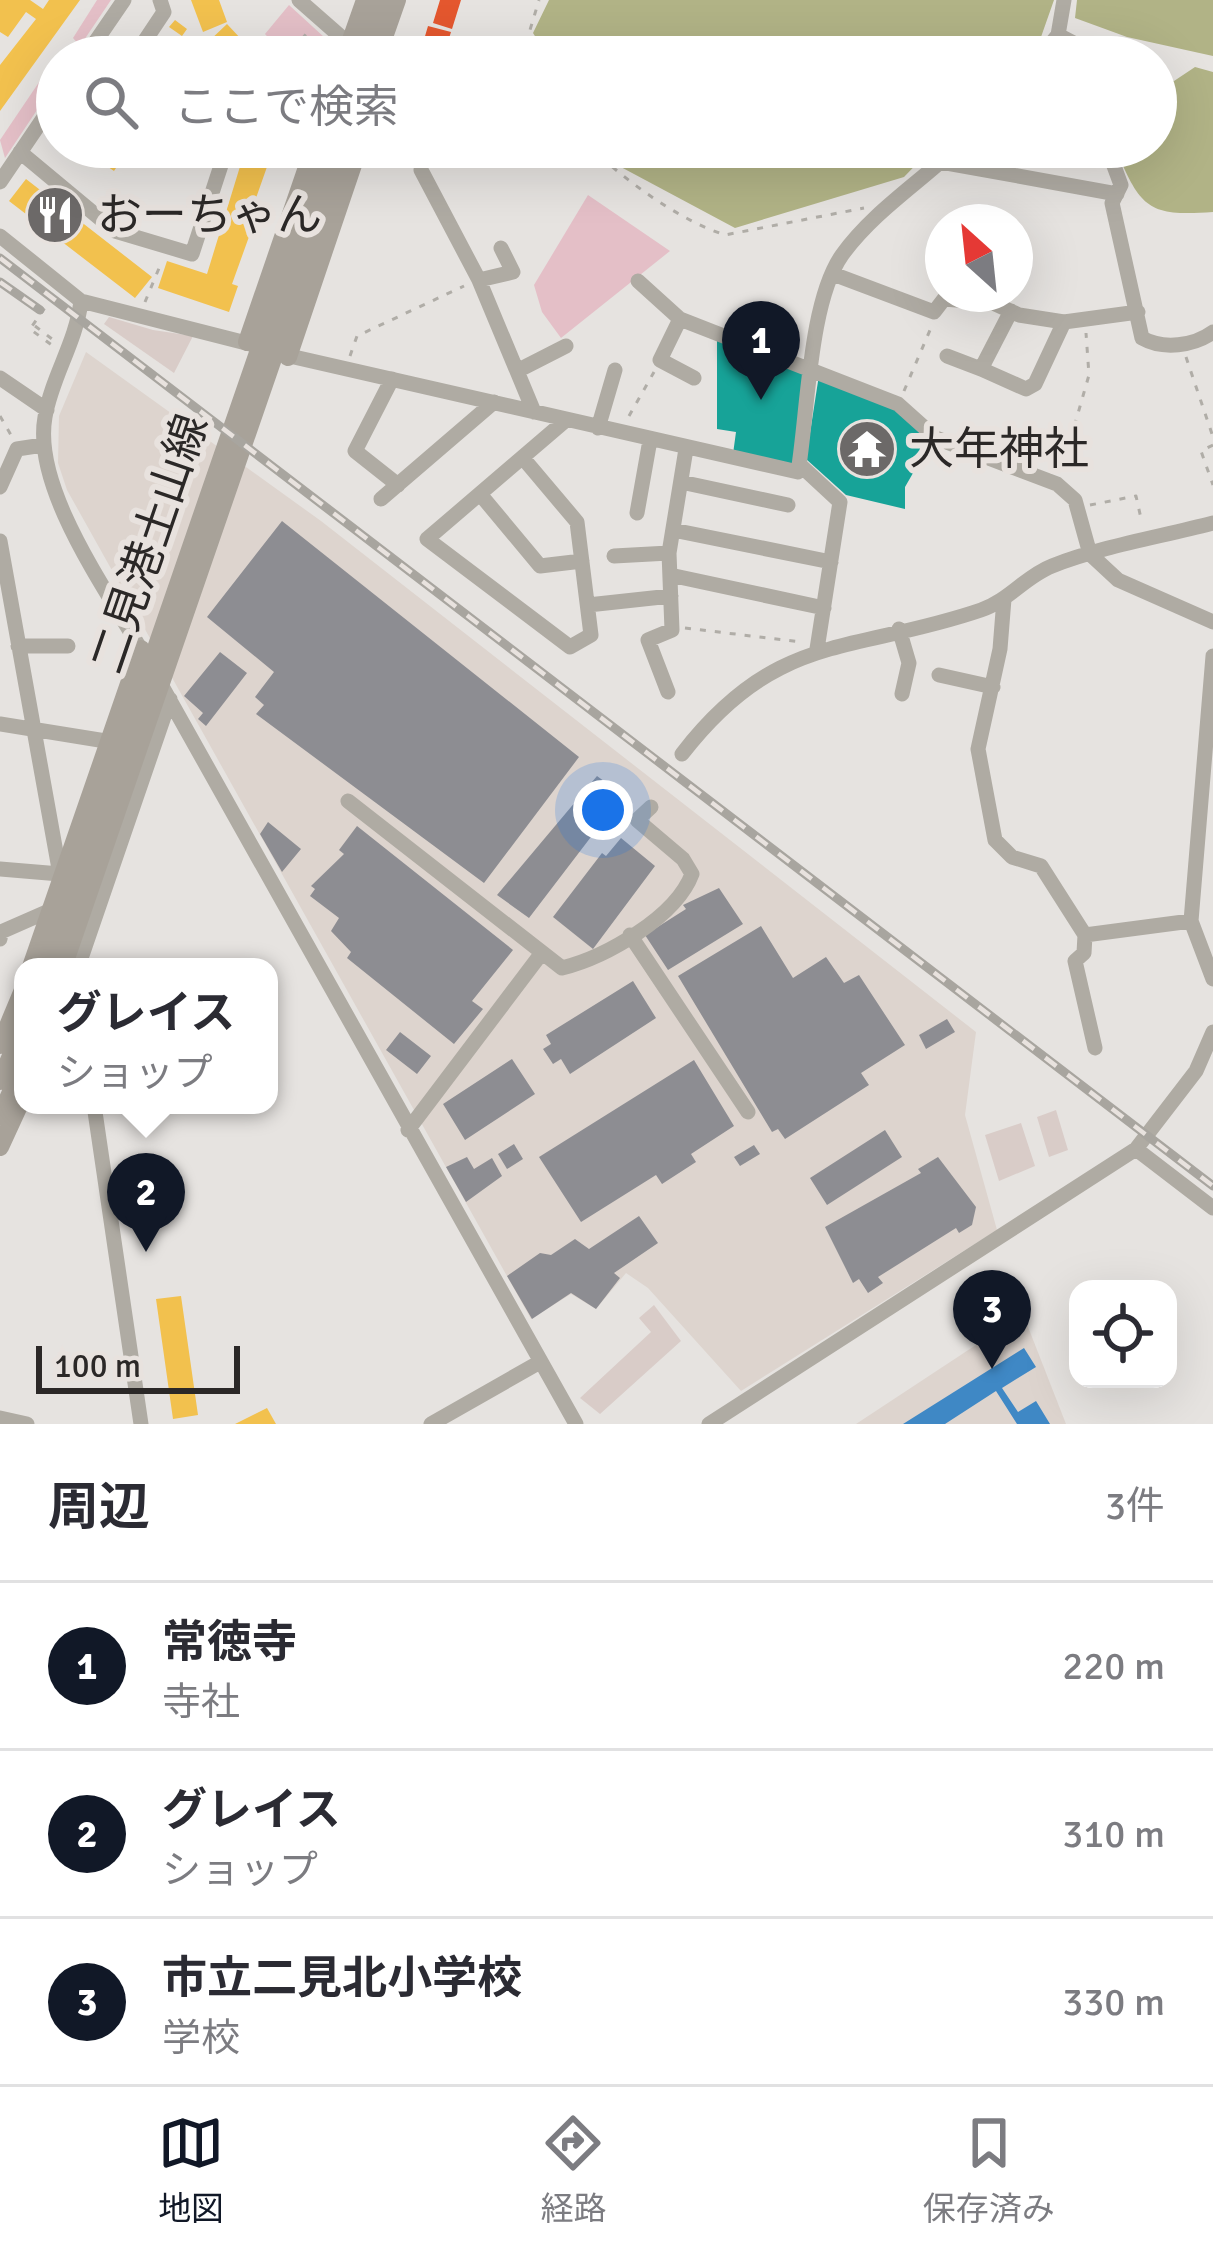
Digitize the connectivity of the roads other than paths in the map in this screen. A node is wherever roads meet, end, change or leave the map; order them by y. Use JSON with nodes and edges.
{"nodes":[{"id":1,"x":124,"y":0,"type":"edge"},
{"id":2,"x":160,"y":0,"type":"edge"},
{"id":3,"x":299,"y":0,"type":"edge"},
{"id":4,"x":365,"y":0,"type":"edge"},
{"id":5,"x":379,"y":0,"type":"edge"},
{"id":6,"x":397,"y":0,"type":"edge"},
{"id":7,"x":410,"y":0,"type":"edge"},
{"id":8,"x":1064,"y":0,"type":"edge"},
{"id":9,"x":1058,"y":34,"type":"joint"},
{"id":10,"x":99,"y":36,"type":"edge"},
{"id":11,"x":148,"y":36,"type":"edge"},
{"id":12,"x":334,"y":36,"type":"edge"},
{"id":13,"x":355,"y":36,"type":"edge"},
{"id":14,"x":360,"y":36,"type":"edge"},
{"id":15,"x":384,"y":36,"type":"edge"},
{"id":16,"x":397,"y":36,"type":"edge"},
{"id":17,"x":1062,"y":36,"type":"edge"},
{"id":18,"x":36,"y":129,"type":"edge"},
{"id":19,"x":20,"y":152,"type":"junction"},
{"id":20,"x":36,"y":165,"type":"edge"},
{"id":21,"x":39,"y":168,"type":"edge"},
{"id":22,"x":220,"y":168,"type":"edge"},
{"id":23,"x":307,"y":168,"type":"edge"},
{"id":24,"x":323,"y":168,"type":"edge"},
{"id":25,"x":338,"y":168,"type":"edge"},
{"id":26,"x":352,"y":168,"type":"edge"},
{"id":27,"x":934,"y":168,"type":"edge"},
{"id":28,"x":974,"y":168,"type":"edge"},
{"id":29,"x":1115,"y":168,"type":"edge"},
{"id":30,"x":421,"y":170,"type":"dead end"},
{"id":31,"x":0,"y":182,"type":"edge"},
{"id":32,"x":1117,"y":194,"type":"junction"},
{"id":33,"x":0,"y":236,"type":"edge"},
{"id":34,"x":501,"y":248,"type":"dead end"},
{"id":35,"x":833,"y":274,"type":"junction"},
{"id":36,"x":479,"y":280,"type":"junction"},
{"id":37,"x":638,"y":281,"type":"dead end"},
{"id":38,"x":81,"y":301,"type":"junction"},
{"id":39,"x":925,"y":308,"type":"edge"},
{"id":40,"x":1010,"y":312,"type":"edge"},
{"id":41,"x":1016,"y":312,"type":"edge"},
{"id":42,"x":1138,"y":312,"type":"junction"},
{"id":43,"x":680,"y":319,"type":"junction"},
{"id":44,"x":1064,"y":322,"type":"junction"},
{"id":45,"x":274,"y":331,"type":"junction"},
{"id":46,"x":1213,"y":332,"type":"edge"},
{"id":47,"x":248,"y":342,"type":"junction"},
{"id":48,"x":566,"y":346,"type":"dead end"},
{"id":49,"x":947,"y":356,"type":"dead end"},
{"id":50,"x":288,"y":357,"type":"junction"},
{"id":51,"x":814,"y":368,"type":"junction"},
{"id":52,"x":981,"y":369,"type":"junction"},
{"id":53,"x":517,"y":370,"type":"junction"},
{"id":54,"x":615,"y":370,"type":"dead end"},
{"id":55,"x":694,"y":378,"type":"dead end"},
{"id":56,"x":392,"y":379,"type":"junction"},
{"id":57,"x":3,"y":388,"type":"edge"},
{"id":58,"x":494,"y":402,"type":"junction"},
{"id":59,"x":47,"y":410,"type":"junction"},
{"id":60,"x":534,"y":412,"type":"junction"},
{"id":61,"x":566,"y":420,"type":"junction"},
{"id":62,"x":598,"y":428,"type":"junction"},
{"id":63,"x":650,"y":440,"type":"junction"},
{"id":64,"x":43,"y":445,"type":"junction"},
{"id":65,"x":686,"y":448,"type":"junction"},
{"id":66,"x":523,"y":458,"type":"junction"},
{"id":67,"x":799,"y":464,"type":"junction"},
{"id":68,"x":681,"y":482,"type":"junction"},
{"id":69,"x":398,"y":484,"type":"junction"},
{"id":70,"x":0,"y":488,"type":"edge"},
{"id":71,"x":480,"y":494,"type":"junction"},
{"id":72,"x":381,"y":499,"type":"dead end"},
{"id":73,"x":788,"y":505,"type":"dead end"},
{"id":74,"x":637,"y":513,"type":"dead end"},
{"id":75,"x":1213,"y":523,"type":"edge"},
{"id":76,"x":673,"y":530,"type":"junction"},
{"id":77,"x":0,"y":541,"type":"edge"},
{"id":78,"x":669,"y":553,"type":"junction"},
{"id":79,"x":1090,"y":554,"type":"junction"},
{"id":80,"x":614,"y":556,"type":"dead end"},
{"id":81,"x":582,"y":561,"type":"junction"},
{"id":82,"x":831,"y":562,"type":"junction"},
{"id":83,"x":670,"y":575,"type":"junction"},
{"id":84,"x":670,"y":596,"type":"junction"},
{"id":85,"x":1004,"y":599,"type":"junction"},
{"id":86,"x":588,"y":605,"type":"junction"},
{"id":87,"x":824,"y":608,"type":"junction"},
{"id":88,"x":1213,"y":622,"type":"edge"},
{"id":89,"x":899,"y":629,"type":"junction"},
{"id":90,"x":18,"y":646,"type":"junction"},
{"id":91,"x":68,"y":646,"type":"dead end"},
{"id":92,"x":817,"y":646,"type":"junction"},
{"id":93,"x":141,"y":649,"type":"junction"},
{"id":94,"x":1213,"y":656,"type":"edge"},
{"id":95,"x":939,"y":676,"type":"dead end"},
{"id":96,"x":993,"y":687,"type":"junction"},
{"id":97,"x":668,"y":692,"type":"dead end"},
{"id":98,"x":902,"y":694,"type":"dead end"},
{"id":99,"x":170,"y":699,"type":"junction"},
{"id":100,"x":0,"y":724,"type":"edge"},
{"id":101,"x":34,"y":731,"type":"junction"},
{"id":102,"x":192,"y":741,"type":"junction"},
{"id":103,"x":154,"y":742,"type":"junction"},
{"id":104,"x":108,"y":744,"type":"junction"},
{"id":105,"x":682,"y":754,"type":"dead end"},
{"id":106,"x":348,"y":801,"type":"dead end"},
{"id":107,"x":651,"y":807,"type":"dead end"},
{"id":108,"x":0,"y":869,"type":"edge"},
{"id":109,"x":61,"y":878,"type":"junction"},
{"id":110,"x":51,"y":910,"type":"junction"},
{"id":111,"x":1191,"y":921,"type":"junction"},
{"id":112,"x":1085,"y":934,"type":"junction"},
{"id":113,"x":630,"y":935,"type":"junction"},
{"id":114,"x":0,"y":939,"type":"edge"},
{"id":115,"x":542,"y":954,"type":"junction"},
{"id":116,"x":34,"y":958,"type":"edge"},
{"id":117,"x":49,"y":958,"type":"edge"},
{"id":118,"x":66,"y":958,"type":"edge"},
{"id":119,"x":74,"y":958,"type":"edge"},
{"id":120,"x":79,"y":958,"type":"edge"},
{"id":121,"x":1213,"y":979,"type":"edge"},
{"id":122,"x":1213,"y":1032,"type":"edge"},
{"id":123,"x":1095,"y":1048,"type":"dead end"},
{"id":124,"x":11,"y":1056,"type":"edge"},
{"id":125,"x":0,"y":1081,"type":"edge"},
{"id":126,"x":748,"y":1112,"type":"dead end"},
{"id":127,"x":15,"y":1114,"type":"edge"},
{"id":128,"x":95,"y":1114,"type":"edge"},
{"id":129,"x":0,"y":1117,"type":"edge"},
{"id":130,"x":408,"y":1130,"type":"junction"},
{"id":131,"x":0,"y":1147,"type":"edge"},
{"id":132,"x":1136,"y":1149,"type":"junction"},
{"id":133,"x":1213,"y":1208,"type":"edge"},
{"id":134,"x":540,"y":1362,"type":"junction"},
{"id":135,"x":0,"y":1418,"type":"edge"},
{"id":136,"x":25,"y":1424,"type":"edge"},
{"id":137,"x":141,"y":1424,"type":"edge"},
{"id":138,"x":431,"y":1424,"type":"edge"},
{"id":139,"x":576,"y":1424,"type":"edge"},
{"id":140,"x":709,"y":1424,"type":"edge"}],
"edges":[{"from":1,"to":10,"type":"street"},
{"from":2,"to":11,"type":"street"},
{"from":3,"to":12,"type":"street"},
{"from":4,"to":13,"type":"main road"},
{"from":5,"to":14,"type":"main road"},
{"from":6,"to":15,"type":"main road"},
{"from":7,"to":16,"type":"main road"},
{"from":8,"to":9,"type":"street"},
{"from":9,"to":17,"type":"street"},
{"from":18,"to":19,"type":"street"},
{"from":19,"to":20,"type":"street"},
{"from":19,"to":31,"type":"street"},
{"from":21,"to":22,"type":"street"},
{"from":23,"to":47,"type":"main road"},
{"from":24,"to":45,"type":"main road","name":"二見港土山線"},
{"from":25,"to":45,"type":"main road","name":"二見港土山線"},
{"from":26,"to":50,"type":"main road"},
{"from":27,"to":35,"type":"street"},
{"from":28,"to":32,"type":"street"},
{"from":29,"to":32,"type":"street"},
{"from":30,"to":36,"type":"street"},
{"from":32,"to":42,"type":"street"},
{"from":33,"to":38,"type":"street"},
{"from":34,"to":36,"type":"street"},
{"from":35,"to":39,"type":"street"},
{"from":35,"to":51,"type":"street"},
{"from":36,"to":53,"type":"street"},
{"from":37,"to":43,"type":"street"},
{"from":38,"to":47,"type":"street"},
{"from":38,"to":59,"type":"street"},
{"from":40,"to":52,"type":"street"},
{"from":41,"to":44,"type":"street"},
{"from":42,"to":44,"type":"street"},
{"from":42,"to":46,"type":"street"},
{"from":43,"to":51,"type":"street"},
{"from":43,"to":55,"type":"street"},
{"from":44,"to":52,"type":"street"},
{"from":45,"to":117,"type":"main road","name":"二見港土山線"},
{"from":45,"to":118,"type":"main road","name":"二見港土山線"},
{"from":47,"to":50,"type":"street"},
{"from":48,"to":53,"type":"street"},
{"from":49,"to":52,"type":"street"},
{"from":50,"to":56,"type":"street"},
{"from":51,"to":67,"type":"street"},
{"from":51,"to":79,"type":"street"},
{"from":53,"to":60,"type":"street"},
{"from":54,"to":62,"type":"street"},
{"from":56,"to":58,"type":"street"},
{"from":56,"to":69,"type":"street"},
{"from":57,"to":59,"type":"street"},
{"from":58,"to":60,"type":"street"},
{"from":58,"to":69,"type":"street"},
{"from":59,"to":64,"type":"street"},
{"from":60,"to":61,"type":"street"},
{"from":61,"to":62,"type":"street"},
{"from":61,"to":66,"type":"street"},
{"from":62,"to":63,"type":"street"},
{"from":63,"to":65,"type":"street"},
{"from":63,"to":74,"type":"street"},
{"from":64,"to":70,"type":"street"},
{"from":64,"to":93,"type":"street"},
{"from":65,"to":67,"type":"street"},
{"from":65,"to":68,"type":"street"},
{"from":66,"to":71,"type":"street"},
{"from":66,"to":81,"type":"street"},
{"from":67,"to":82,"type":"street"},
{"from":68,"to":73,"type":"street"},
{"from":68,"to":76,"type":"street"},
{"from":69,"to":72,"type":"street"},
{"from":71,"to":81,"type":"street"},
{"from":71,"to":86,"type":"street"},
{"from":75,"to":79,"type":"street"},
{"from":76,"to":78,"type":"street"},
{"from":76,"to":82,"type":"street"},
{"from":77,"to":90,"type":"street"},
{"from":78,"to":80,"type":"street"},
{"from":78,"to":83,"type":"street"},
{"from":79,"to":85,"type":"street"},
{"from":79,"to":88,"type":"street"},
{"from":81,"to":86,"type":"street"},
{"from":82,"to":87,"type":"street"},
{"from":83,"to":84,"type":"street"},
{"from":83,"to":87,"type":"street"},
{"from":84,"to":86,"type":"street"},
{"from":84,"to":97,"type":"street"},
{"from":85,"to":89,"type":"street"},
{"from":85,"to":96,"type":"street"},
{"from":87,"to":92,"type":"street"},
{"from":89,"to":92,"type":"street"},
{"from":89,"to":98,"type":"street"},
{"from":90,"to":91,"type":"street"},
{"from":90,"to":101,"type":"street"},
{"from":92,"to":105,"type":"street"},
{"from":93,"to":99,"type":"street"},
{"from":93,"to":104,"type":"main road"},
{"from":94,"to":111,"type":"street"},
{"from":95,"to":96,"type":"street"},
{"from":96,"to":112,"type":"street"},
{"from":99,"to":102,"type":"street"},
{"from":99,"to":103,"type":"street"},
{"from":100,"to":101,"type":"street"},
{"from":101,"to":104,"type":"street"},
{"from":101,"to":109,"type":"street"},
{"from":102,"to":103,"type":"street"},
{"from":102,"to":130,"type":"street"},
{"from":103,"to":104,"type":"street"},
{"from":103,"to":120,"type":"street"},
{"from":104,"to":109,"type":"main road"},
{"from":106,"to":115,"type":"street"},
{"from":107,"to":113,"type":"street"},
{"from":108,"to":109,"type":"street"},
{"from":109,"to":110,"type":"main road"},
{"from":109,"to":119,"type":"street"},
{"from":110,"to":114,"type":"street"},
{"from":110,"to":116,"type":"main road"},
{"from":111,"to":112,"type":"street"},
{"from":111,"to":121,"type":"street"},
{"from":112,"to":123,"type":"street"},
{"from":113,"to":115,"type":"street"},
{"from":113,"to":126,"type":"street"},
{"from":115,"to":130,"type":"street"},
{"from":122,"to":132,"type":"street"},
{"from":124,"to":125,"type":"main road"},
{"from":124,"to":129,"type":"main road"},
{"from":127,"to":131,"type":"main road"},
{"from":128,"to":137,"type":"street"},
{"from":130,"to":134,"type":"street"},
{"from":132,"to":133,"type":"street"},
{"from":132,"to":140,"type":"street"},
{"from":134,"to":138,"type":"street"},
{"from":134,"to":139,"type":"street"},
{"from":135,"to":136,"type":"street"}]}
